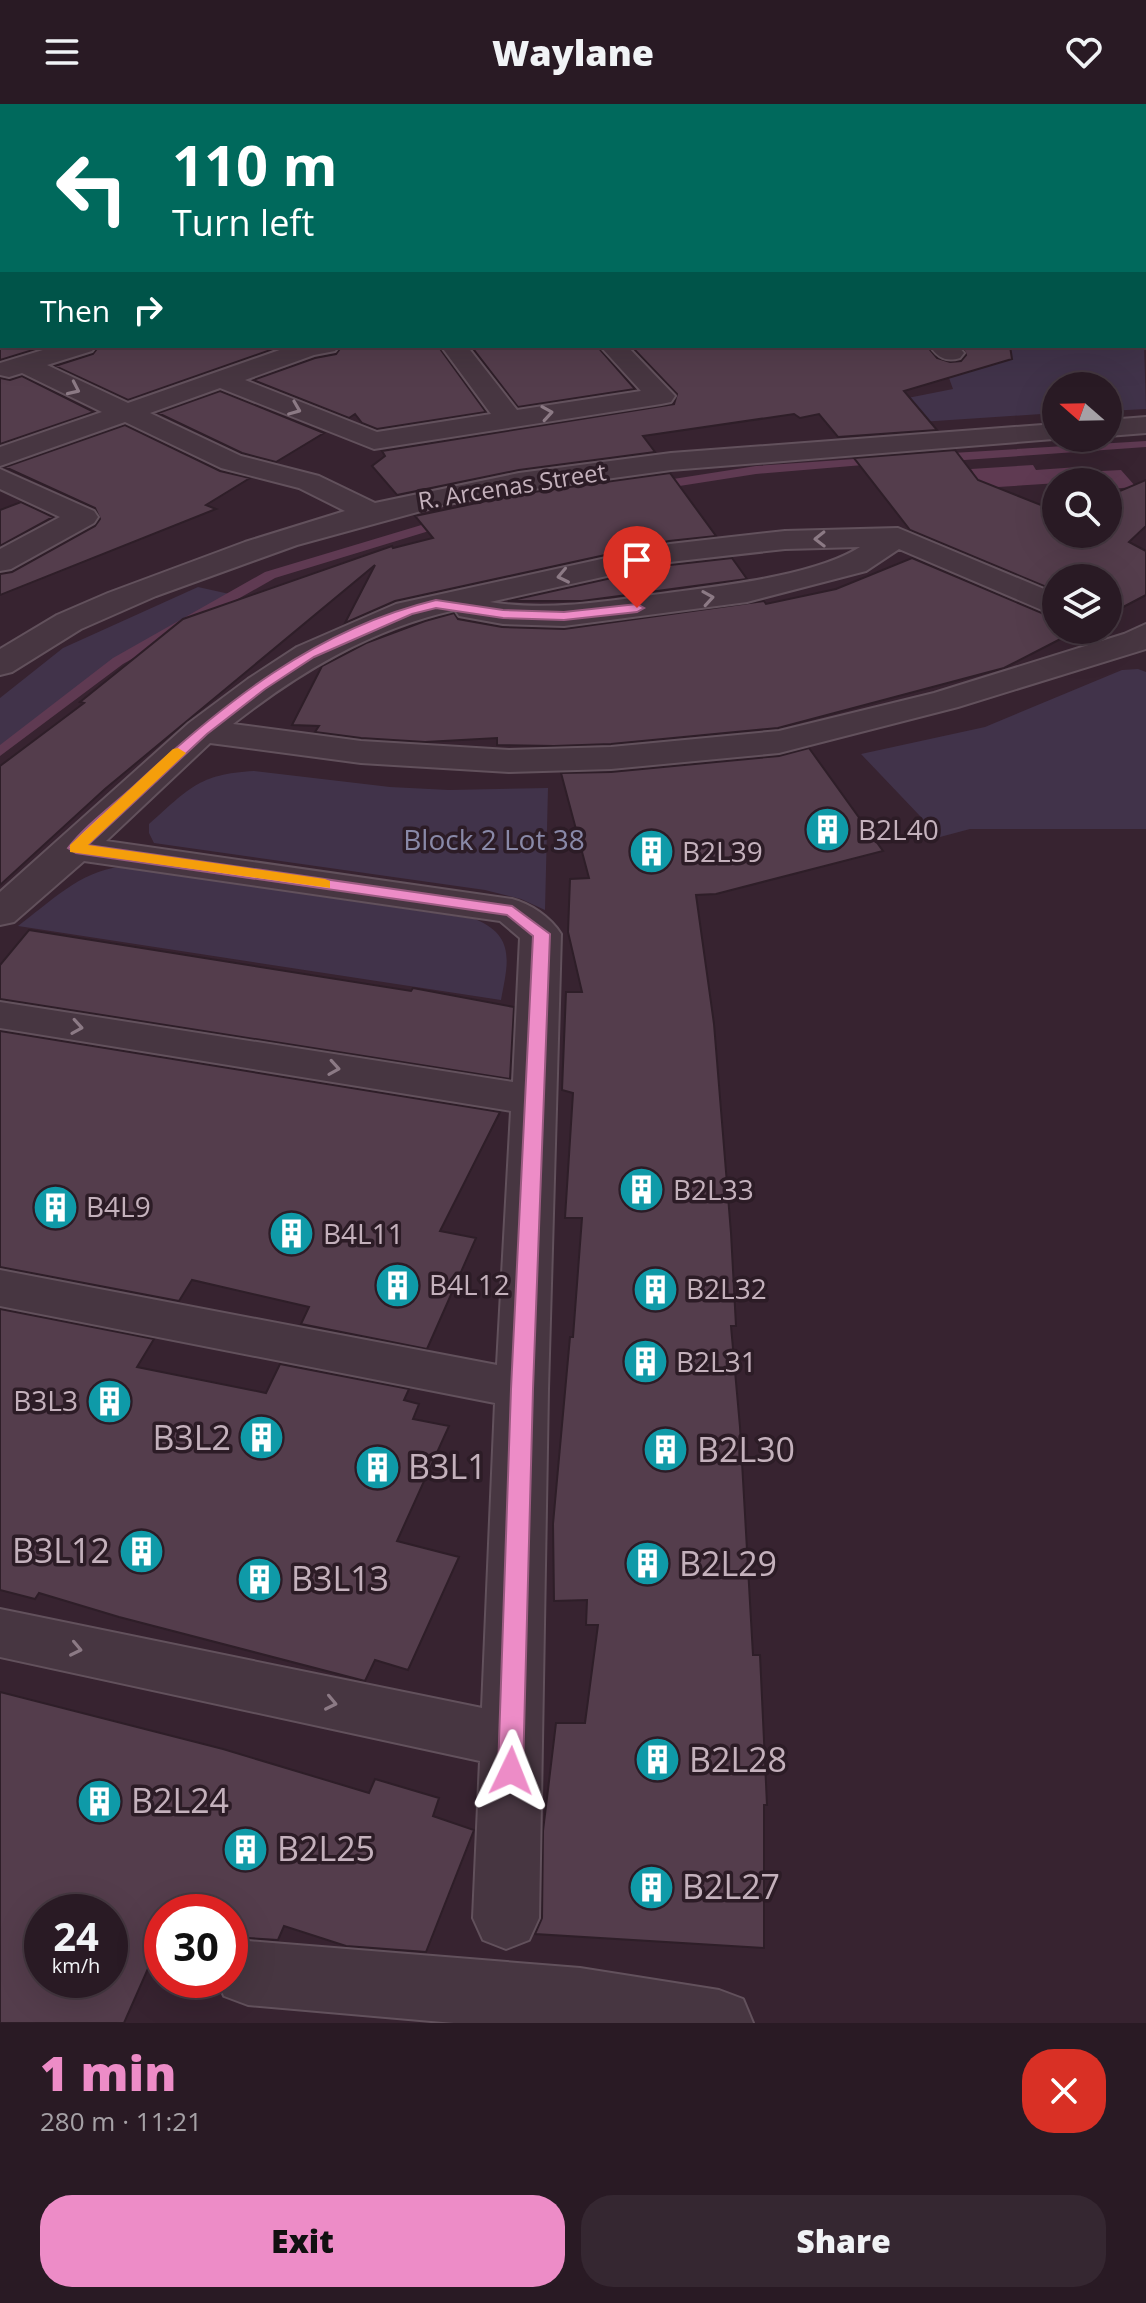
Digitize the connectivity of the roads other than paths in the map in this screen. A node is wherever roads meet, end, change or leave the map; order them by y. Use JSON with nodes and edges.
{"nodes":[{"id":1,"x":76,"y":348,"type":"edge"},
{"id":2,"x":310,"y":348,"type":"edge"},
{"id":3,"x":456,"y":348,"type":"edge"},
{"id":4,"x":615,"y":348,"type":"edge"},
{"id":5,"x":11,"y":368,"type":"edge"},
{"id":6,"x":223,"y":380,"type":"junction"},
{"id":7,"x":126,"y":413,"type":"junction"},
{"id":8,"x":509,"y":419,"type":"junction"},
{"id":9,"x":1146,"y":425,"type":"edge"},
{"id":10,"x":1122,"y":427,"type":"edge"},
{"id":11,"x":1042,"y":433,"type":"edge"},
{"id":12,"x":0,"y":457,"type":"edge"},
{"id":13,"x":231,"y":462,"type":"junction"},
{"id":14,"x":0,"y":478,"type":"edge"},
{"id":15,"x":372,"y":513,"type":"junction"},
{"id":16,"x":321,"y":528,"type":"junction"},
{"id":17,"x":898,"y":537,"type":"junction"},
{"id":18,"x":0,"y":562,"type":"edge"},
{"id":19,"x":1042,"y":600,"type":"edge"},
{"id":20,"x":436,"y":604,"type":"junction"},
{"id":21,"x":1134,"y":637,"type":"edge"},
{"id":22,"x":0,"y":665,"type":"edge"},
{"id":23,"x":202,"y":731,"type":"junction"},
{"id":24,"x":76,"y":848,"type":"junction"},
{"id":25,"x":0,"y":913,"type":"edge"},
{"id":26,"x":0,"y":1015,"type":"edge"},
{"id":27,"x":533,"y":1100,"type":"junction"},
{"id":28,"x":0,"y":1288,"type":"edge"},
{"id":29,"x":522,"y":1389,"type":"junction"},
{"id":30,"x":0,"y":1633,"type":"edge"},
{"id":31,"x":512,"y":1741,"type":"junction"},
{"id":32,"x":506,"y":1918,"type":"dead end"},
{"id":33,"x":248,"y":1973,"type":"dead end"},
{"id":34,"x":580,"y":2012,"type":"edge"},
{"id":35,"x":719,"y":2023,"type":"edge"}],
"edges":[{"from":1,"to":5,"type":"street"},
{"from":2,"to":6,"type":"street"},
{"from":3,"to":8,"type":"street"},
{"from":8,"to":4,"type":"street","one_way":true},
{"from":5,"to":7,"type":"street","one_way":true},
{"from":6,"to":7,"type":"street"},
{"from":6,"to":8,"type":"street","one_way":true},
{"from":7,"to":12,"type":"street"},
{"from":7,"to":13,"type":"street"},
{"from":9,"to":10,"type":"street"},
{"from":11,"to":15,"type":"street","name":"R. Arcenas Street"},
{"from":13,"to":15,"type":"street"},
{"from":13,"to":16,"type":"street"},
{"from":14,"to":18,"type":"street"},
{"from":15,"to":16,"type":"street","name":"R. Arcenas Street"},
{"from":16,"to":22,"type":"street","name":"R. Arcenas Street"},
{"from":17,"to":19,"type":"street"},
{"from":17,"to":20,"type":"street","one_way":true},
{"from":20,"to":17,"type":"street","one_way":true},
{"from":20,"to":23,"type":"street"},
{"from":21,"to":23,"type":"street"},
{"from":23,"to":24,"type":"street"},
{"from":24,"to":25,"type":"street"},
{"from":24,"to":27,"type":"street"},
{"from":26,"to":27,"type":"street","one_way":true},
{"from":27,"to":29,"type":"street"},
{"from":28,"to":29,"type":"street"},
{"from":29,"to":31,"type":"street"},
{"from":30,"to":31,"type":"street","one_way":true},
{"from":31,"to":32,"type":"street"},
{"from":33,"to":34,"type":"street"},
{"from":34,"to":35,"type":"street"}]}
